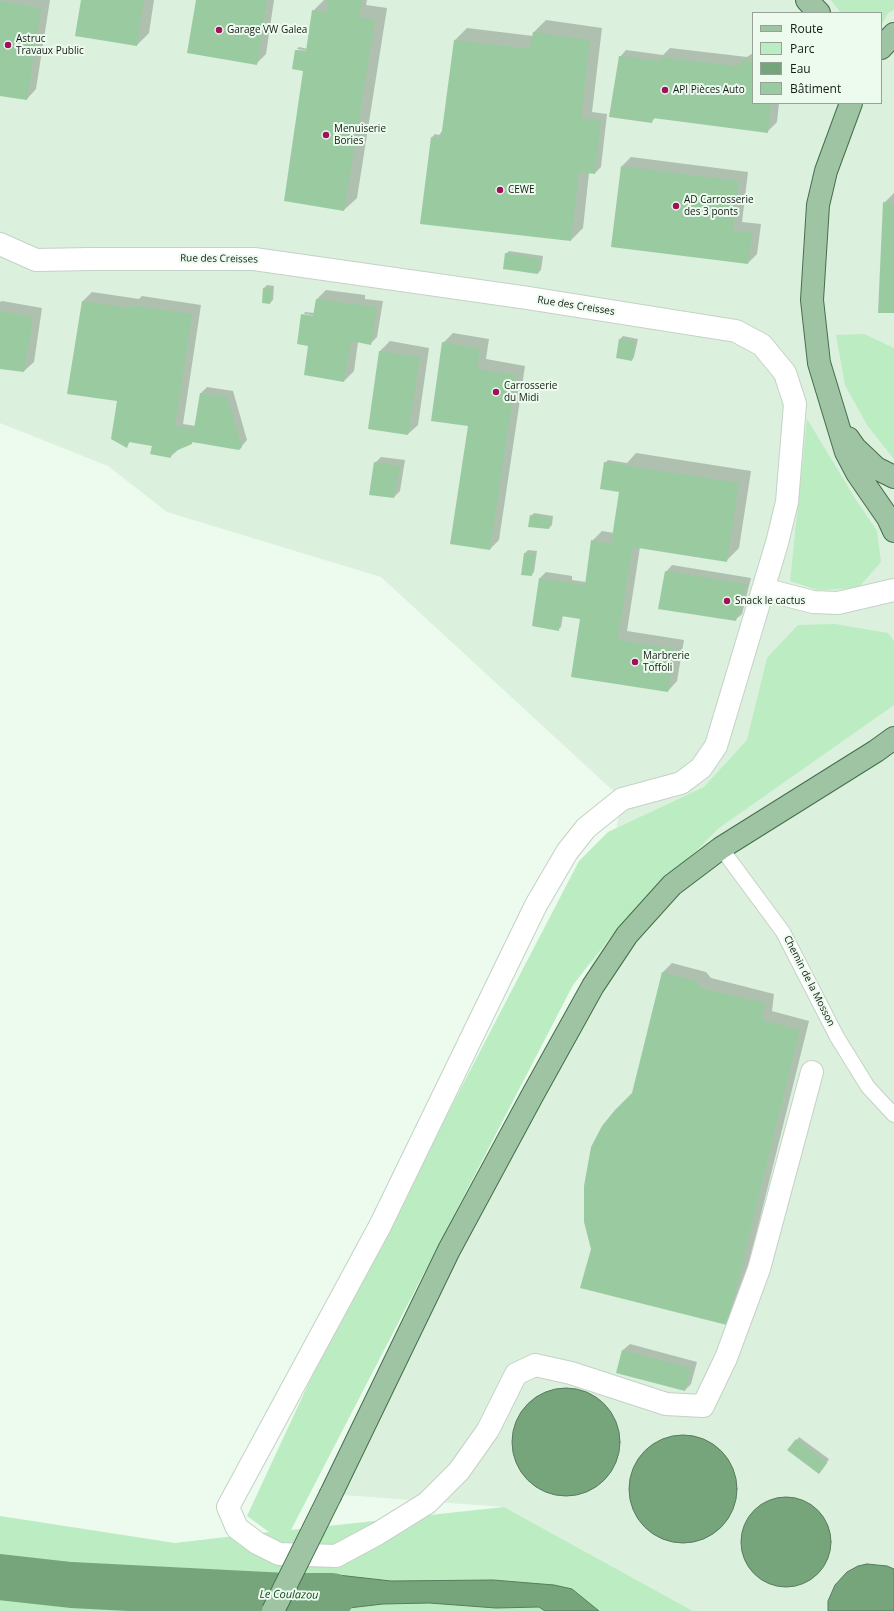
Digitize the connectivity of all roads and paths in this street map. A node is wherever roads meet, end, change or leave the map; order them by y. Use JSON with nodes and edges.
{"nodes":[{"id":1,"x":807,"y":0,"type":"edge"},
{"id":2,"x":818,"y":12,"type":"edge"},
{"id":3,"x":894,"y":34,"type":"edge"},
{"id":4,"x":882,"y":47,"type":"edge"},
{"id":5,"x":835,"y":104,"type":"edge"},
{"id":6,"x":851,"y":104,"type":"edge"},
{"id":7,"x":826,"y":172,"type":"junction"},
{"id":8,"x":0,"y":244,"type":"edge"},
{"id":9,"x":837,"y":422,"type":"junction"},
{"id":10,"x":894,"y":476,"type":"edge"},
{"id":11,"x":894,"y":530,"type":"edge"},
{"id":12,"x":763,"y":589,"type":"junction"},
{"id":13,"x":894,"y":590,"type":"edge"},
{"id":14,"x":894,"y":738,"type":"edge"},
{"id":15,"x":721,"y":848,"type":"junction"},
{"id":16,"x":812,"y":1072,"type":"dead end"},
{"id":17,"x":894,"y":1115,"type":"edge"},
{"id":18,"x":273,"y":1611,"type":"edge"}],
"edges":[{"from":1,"to":2,"type":"main road"},
{"from":3,"to":4,"type":"main road"},
{"from":5,"to":7,"type":"main road"},
{"from":6,"to":7,"type":"main road"},
{"from":7,"to":9,"type":"main road"},
{"from":8,"to":12,"type":"street","name":"Rue des Creisses"},
{"from":9,"to":10,"type":"main road"},
{"from":9,"to":11,"type":"main road"},
{"from":12,"to":13,"type":"street"},
{"from":12,"to":16,"type":"street","name":"Rue des Creisses"},
{"from":14,"to":15,"type":"main road"},
{"from":15,"to":17,"type":"lane","name":"Chemin de la Mosson"},
{"from":15,"to":18,"type":"main road","bridge":true}]}
